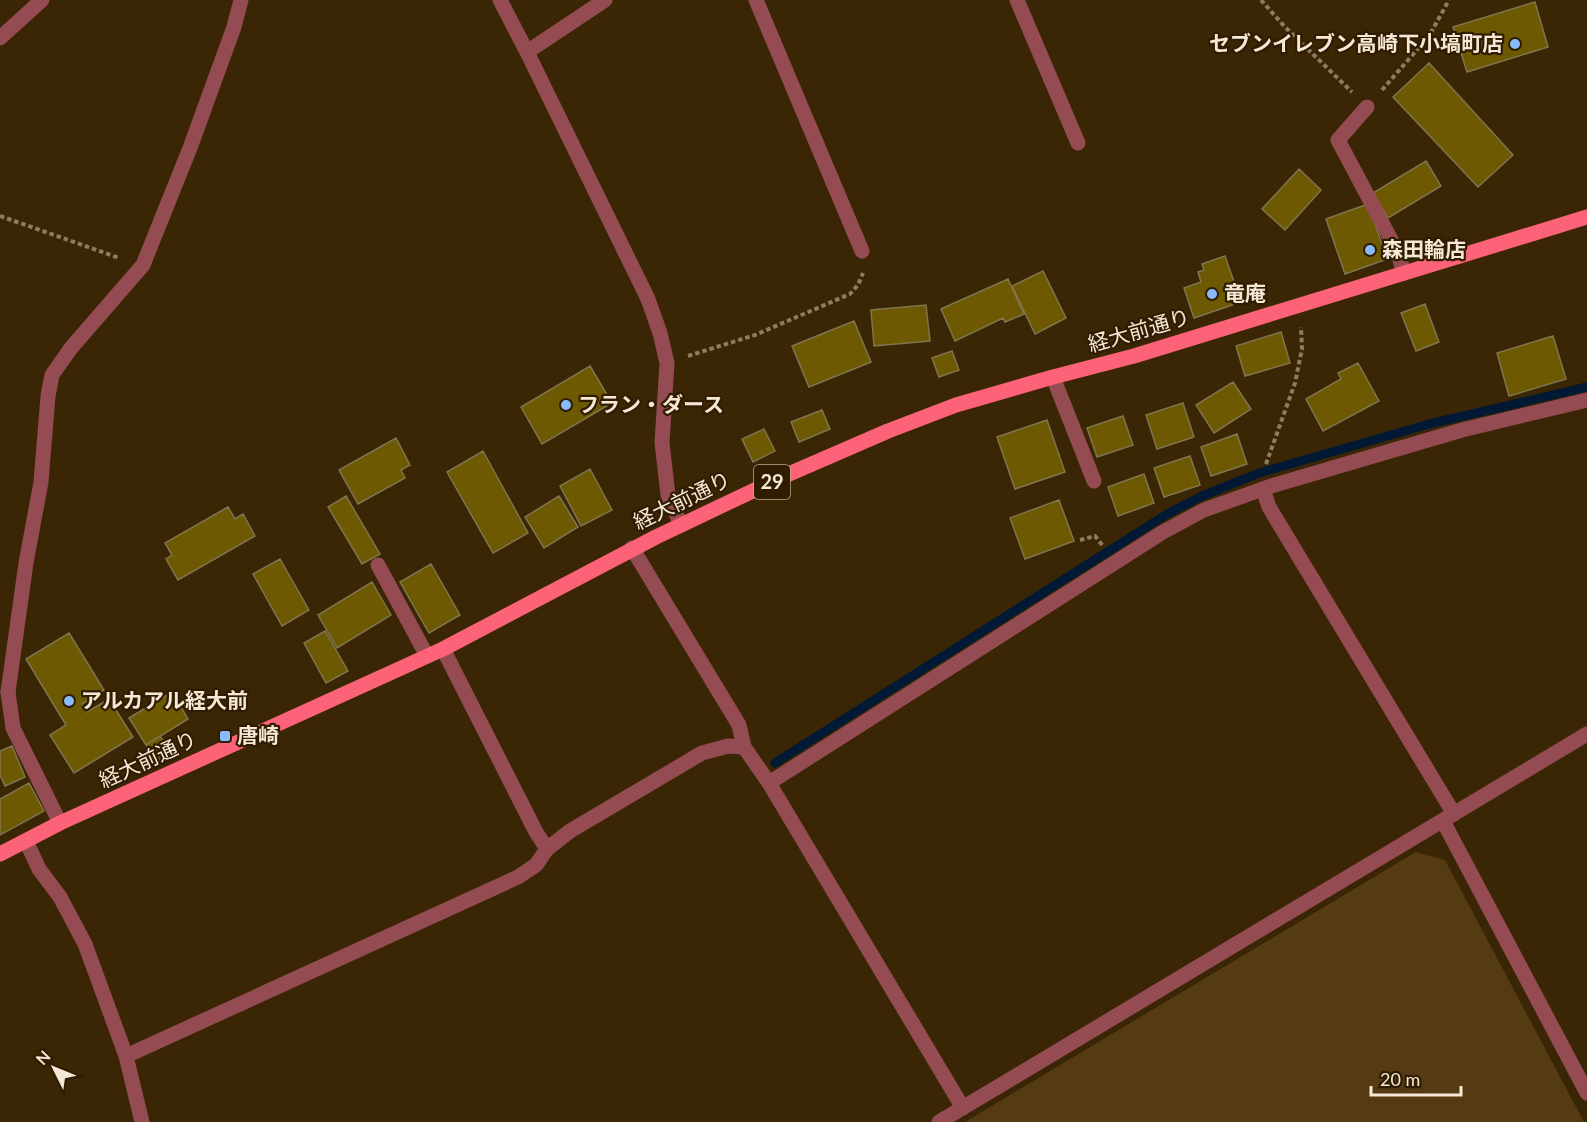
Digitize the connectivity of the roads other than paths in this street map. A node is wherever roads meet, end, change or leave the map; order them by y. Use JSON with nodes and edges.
{"nodes":[{"id":1,"x":42,"y":0,"type":"edge"},
{"id":2,"x":242,"y":0,"type":"edge"},
{"id":3,"x":500,"y":0,"type":"edge"},
{"id":4,"x":604,"y":0,"type":"edge"},
{"id":5,"x":756,"y":0,"type":"edge"},
{"id":6,"x":1017,"y":0,"type":"edge"},
{"id":7,"x":0,"y":38,"type":"edge"},
{"id":8,"x":527,"y":52,"type":"junction"},
{"id":9,"x":1367,"y":107,"type":"road end"},
{"id":10,"x":1078,"y":143,"type":"dead end"},
{"id":11,"x":1587,"y":217,"type":"edge"},
{"id":12,"x":862,"y":251,"type":"road end"},
{"id":13,"x":1404,"y":273,"type":"junction"},
{"id":14,"x":1053,"y":377,"type":"junction"},
{"id":15,"x":1587,"y":400,"type":"edge"},
{"id":16,"x":1094,"y":481,"type":"dead end"},
{"id":17,"x":1263,"y":489,"type":"junction"},
{"id":18,"x":681,"y":525,"type":"junction"},
{"id":19,"x":633,"y":548,"type":"junction"},
{"id":20,"x":378,"y":565,"type":"dead end"},
{"id":21,"x":443,"y":649,"type":"junction"},
{"id":22,"x":427,"y":656,"type":"junction"},
{"id":23,"x":1587,"y":734,"type":"edge"},
{"id":24,"x":744,"y":747,"type":"junction"},
{"id":25,"x":770,"y":783,"type":"junction"},
{"id":26,"x":1449,"y":817,"type":"junction"},
{"id":27,"x":60,"y":823,"type":"junction"},
{"id":28,"x":26,"y":841,"type":"junction"},
{"id":29,"x":547,"y":849,"type":"junction"},
{"id":30,"x":0,"y":854,"type":"edge"},
{"id":31,"x":126,"y":1056,"type":"junction"},
{"id":32,"x":1587,"y":1093,"type":"edge"},
{"id":33,"x":963,"y":1108,"type":"junction"},
{"id":34,"x":142,"y":1122,"type":"edge"},
{"id":35,"x":939,"y":1122,"type":"edge"}],
"edges":[{"from":1,"to":7,"type":"street"},
{"from":2,"to":27,"type":"street"},
{"from":3,"to":8,"type":"street"},
{"from":4,"to":8,"type":"street"},
{"from":5,"to":12,"type":"street"},
{"from":6,"to":10,"type":"street"},
{"from":8,"to":18,"type":"street"},
{"from":9,"to":13,"type":"street"},
{"from":11,"to":13,"type":"main road","name":"経大前通り","number":"29"},
{"from":13,"to":14,"type":"main road","name":"経大前通り","number":"29"},
{"from":14,"to":16,"type":"street"},
{"from":14,"to":18,"type":"main road","name":"経大前通り","number":"29"},
{"from":15,"to":17,"type":"street"},
{"from":17,"to":25,"type":"street"},
{"from":17,"to":26,"type":"street"},
{"from":18,"to":19,"type":"main road","name":"経大前通り","number":"29"},
{"from":19,"to":21,"type":"main road","name":"経大前通り","number":"29"},
{"from":19,"to":24,"type":"street"},
{"from":20,"to":22,"type":"street"},
{"from":21,"to":22,"type":"main road","name":"経大前通り","number":"29"},
{"from":21,"to":29,"type":"street"},
{"from":22,"to":27,"type":"main road","name":"経大前通り","number":"29"},
{"from":23,"to":26,"type":"street"},
{"from":24,"to":25,"type":"street"},
{"from":24,"to":29,"type":"street"},
{"from":25,"to":33,"type":"street"},
{"from":26,"to":32,"type":"street"},
{"from":26,"to":33,"type":"street"},
{"from":27,"to":28,"type":"main road","name":"経大前通り","number":"29"},
{"from":28,"to":30,"type":"main road","name":"経大前通り","number":"29"},
{"from":28,"to":31,"type":"street"},
{"from":29,"to":31,"type":"street"},
{"from":31,"to":34,"type":"street"},
{"from":33,"to":35,"type":"street"}]}
